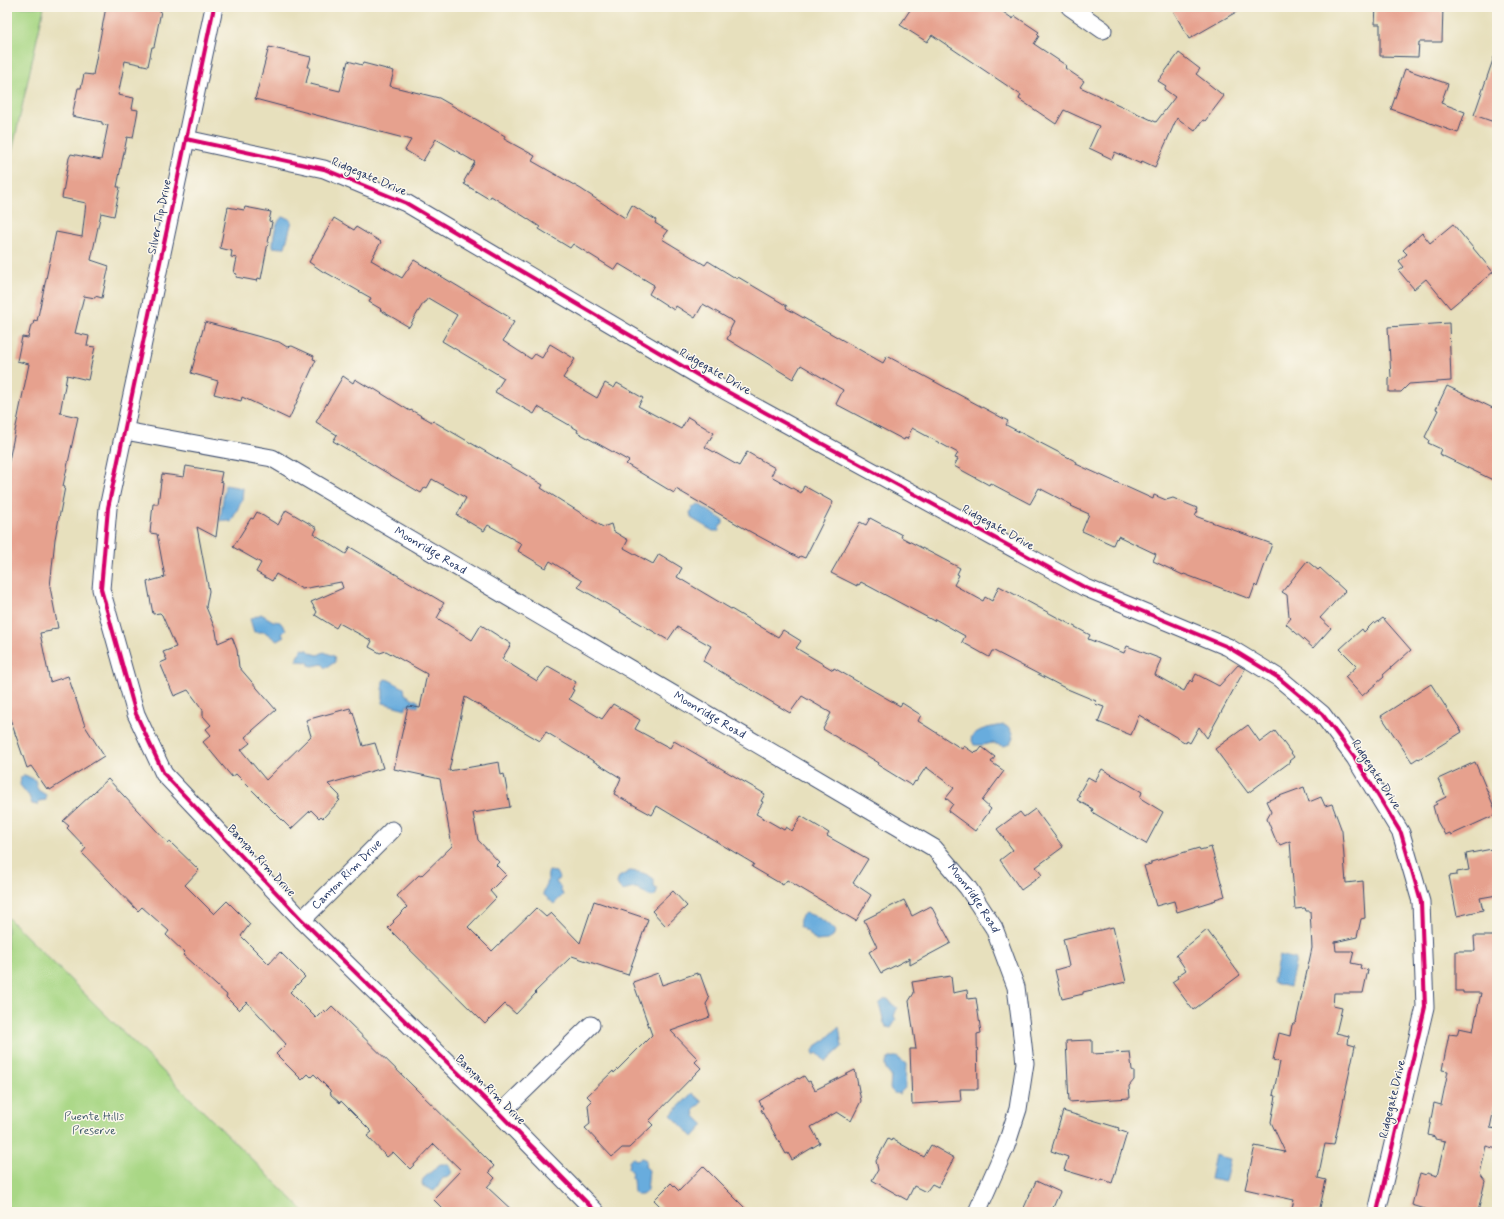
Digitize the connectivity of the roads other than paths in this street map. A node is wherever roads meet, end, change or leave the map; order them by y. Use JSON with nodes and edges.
{"nodes":[{"id":1,"x":214,"y":7,"type":"edge"},
{"id":2,"x":1070,"y":7,"type":"edge"},
{"id":3,"x":1103,"y":30,"type":"dead end"},
{"id":4,"x":186,"y":139,"type":"junction"},
{"id":5,"x":125,"y":431,"type":"junction"},
{"id":6,"x":392,"y":830,"type":"dead end"},
{"id":7,"x":302,"y":920,"type":"junction"},
{"id":8,"x":591,"y":1024,"type":"dead end"},
{"id":9,"x":500,"y":1114,"type":"junction"},
{"id":10,"x":596,"y":1212,"type":"edge"},
{"id":11,"x":977,"y":1212,"type":"edge"},
{"id":12,"x":1377,"y":1212,"type":"edge"}],
"edges":[{"from":1,"to":4,"type":"street","name":"Silver Tip Drive"},
{"from":2,"to":3,"type":"street"},
{"from":4,"to":5,"type":"street","name":"Silver Tip Drive"},
{"from":4,"to":12,"type":"street","name":"Ridgegate Drive"},
{"from":5,"to":7,"type":"street","name":"Banyan Rim Drive"},
{"from":5,"to":11,"type":"street","name":"Moonridge Road"},
{"from":6,"to":7,"type":"street","name":"Canyon Rim Drive"},
{"from":7,"to":9,"type":"street","name":"Banyan Rim Drive"},
{"from":8,"to":9,"type":"street"},
{"from":9,"to":10,"type":"street","name":"Banyan Rim Drive"}]}
